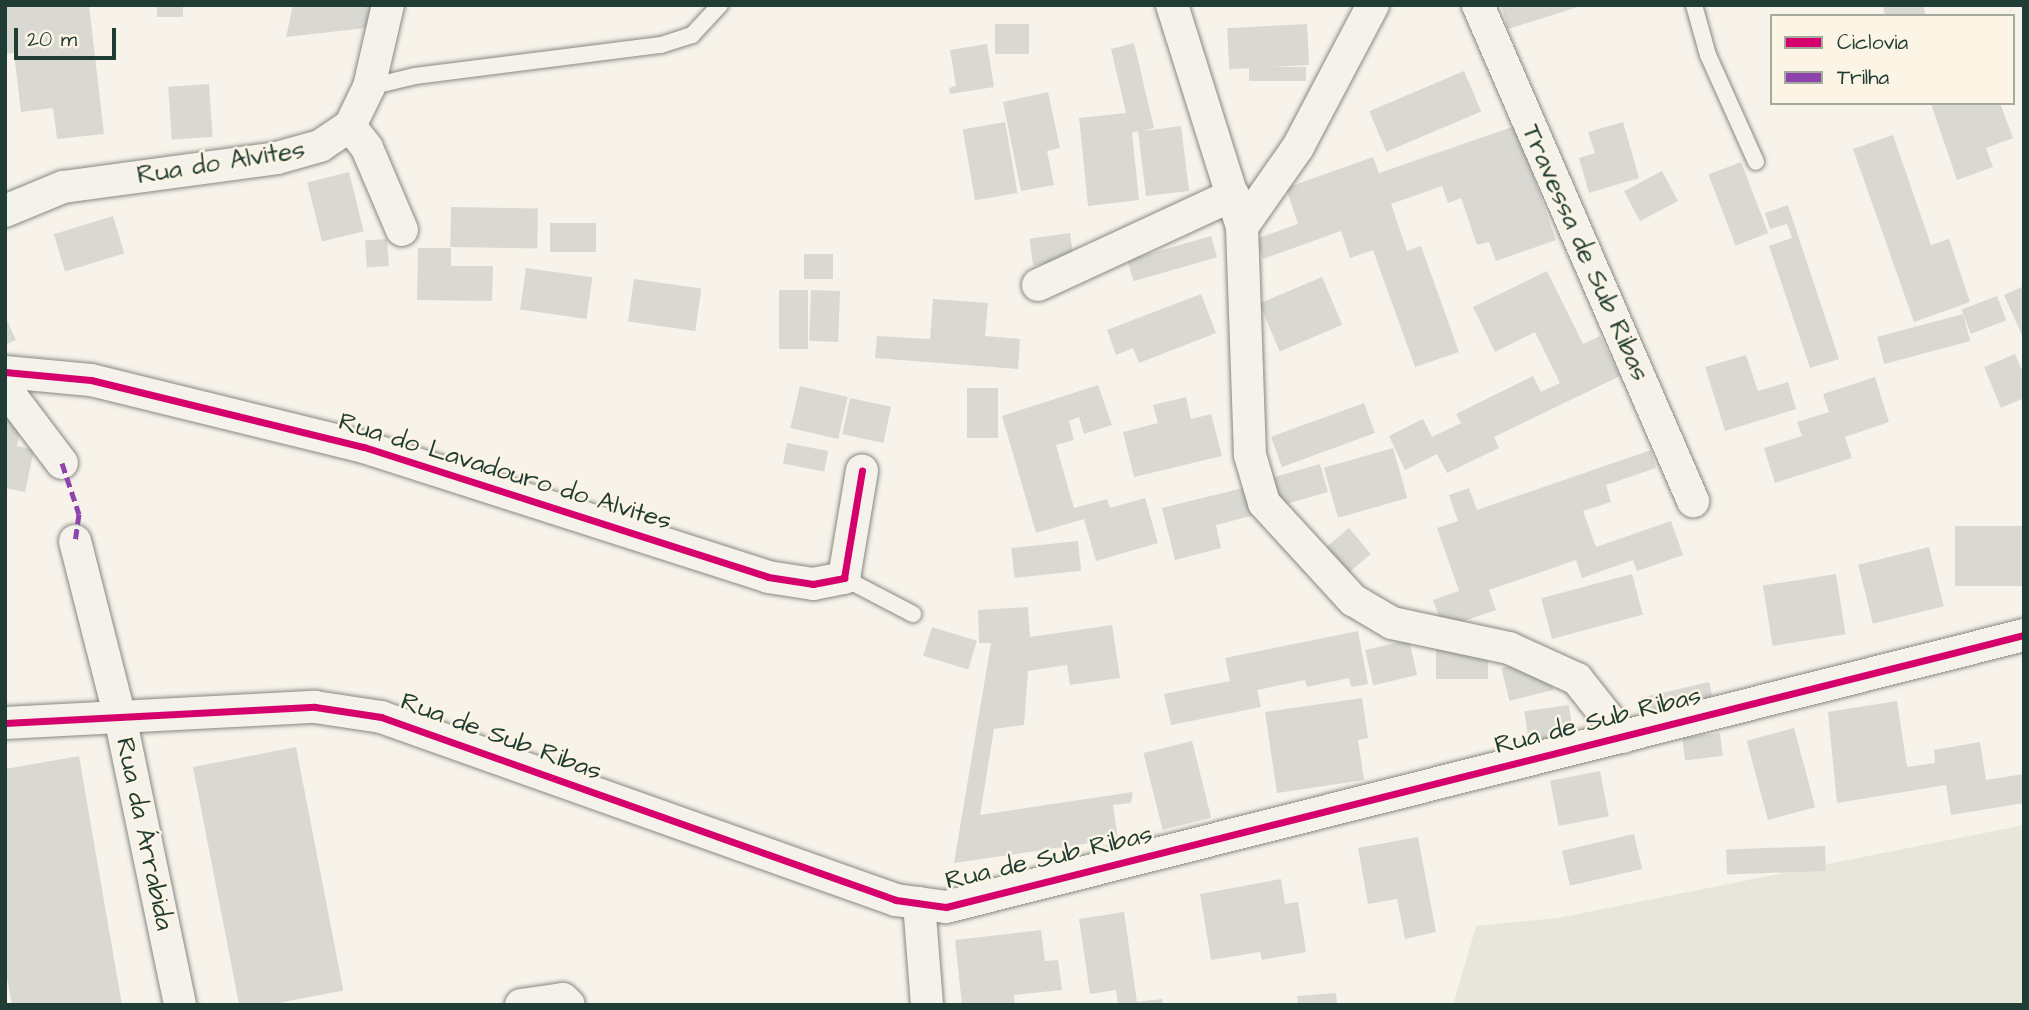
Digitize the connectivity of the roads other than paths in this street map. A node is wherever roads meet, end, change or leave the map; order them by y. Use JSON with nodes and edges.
{"nodes":[{"id":1,"x":388,"y":5,"type":"edge"},
{"id":2,"x":720,"y":5,"type":"edge"},
{"id":3,"x":1172,"y":5,"type":"edge"},
{"id":4,"x":1373,"y":5,"type":"edge"},
{"id":5,"x":1478,"y":5,"type":"edge"},
{"id":6,"x":1694,"y":5,"type":"edge"},
{"id":7,"x":369,"y":87,"type":"junction"},
{"id":8,"x":350,"y":126,"type":"junction"},
{"id":9,"x":1756,"y":162,"type":"dead end"},
{"id":10,"x":1233,"y":195,"type":"junction"},
{"id":11,"x":5,"y":211,"type":"edge"},
{"id":12,"x":1242,"y":227,"type":"junction"},
{"id":13,"x":402,"y":230,"type":"dead end"},
{"id":14,"x":1038,"y":285,"type":"dead end"},
{"id":15,"x":5,"y":372,"type":"edge"},
{"id":16,"x":5,"y":388,"type":"edge"},
{"id":17,"x":62,"y":463,"type":"dead end"},
{"id":18,"x":862,"y":471,"type":"dead end"},
{"id":19,"x":1693,"y":501,"type":"dead end"},
{"id":20,"x":75,"y":541,"type":"dead end"},
{"id":21,"x":844,"y":578,"type":"junction"},
{"id":22,"x":914,"y":614,"type":"dead end"},
{"id":23,"x":2024,"y":635,"type":"edge"},
{"id":24,"x":120,"y":717,"type":"junction"},
{"id":25,"x":5,"y":723,"type":"edge"},
{"id":26,"x":1623,"y":737,"type":"junction"},
{"id":27,"x":919,"y":903,"type":"junction"},
{"id":28,"x":180,"y":1005,"type":"edge"},
{"id":29,"x":522,"y":1005,"type":"edge"},
{"id":30,"x":569,"y":1005,"type":"edge"},
{"id":31,"x":927,"y":1005,"type":"edge"}],
"edges":[{"from":1,"to":7,"type":"street"},
{"from":2,"to":7,"type":"lane"},
{"from":3,"to":10,"type":"street"},
{"from":4,"to":12,"type":"street"},
{"from":5,"to":19,"type":"street","name":"Travessa de Sub Ribas"},
{"from":6,"to":9,"type":"lane"},
{"from":7,"to":8,"type":"street"},
{"from":8,"to":11,"type":"street","name":"Rua do Alvites"},
{"from":8,"to":13,"type":"street"},
{"from":10,"to":12,"type":"street"},
{"from":10,"to":14,"type":"street"},
{"from":12,"to":26,"type":"street"},
{"from":15,"to":21,"type":"street","name":"Rua do Lavadouro do Alvites"},
{"from":16,"to":17,"type":"street"},
{"from":18,"to":21,"type":"street"},
{"from":20,"to":24,"type":"street","name":"Rua da Árrabida"},
{"from":21,"to":22,"type":"lane"},
{"from":23,"to":26,"type":"street","name":"Rua de Sub Ribas"},
{"from":24,"to":25,"type":"street","name":"Rua de Sub Ribas"},
{"from":24,"to":27,"type":"street","name":"Rua de Sub Ribas"},
{"from":24,"to":28,"type":"street","name":"Rua da Árrabida"},
{"from":26,"to":27,"type":"street","name":"Rua de Sub Ribas"},
{"from":27,"to":31,"type":"street"},
{"from":29,"to":30,"type":"street"}]}
